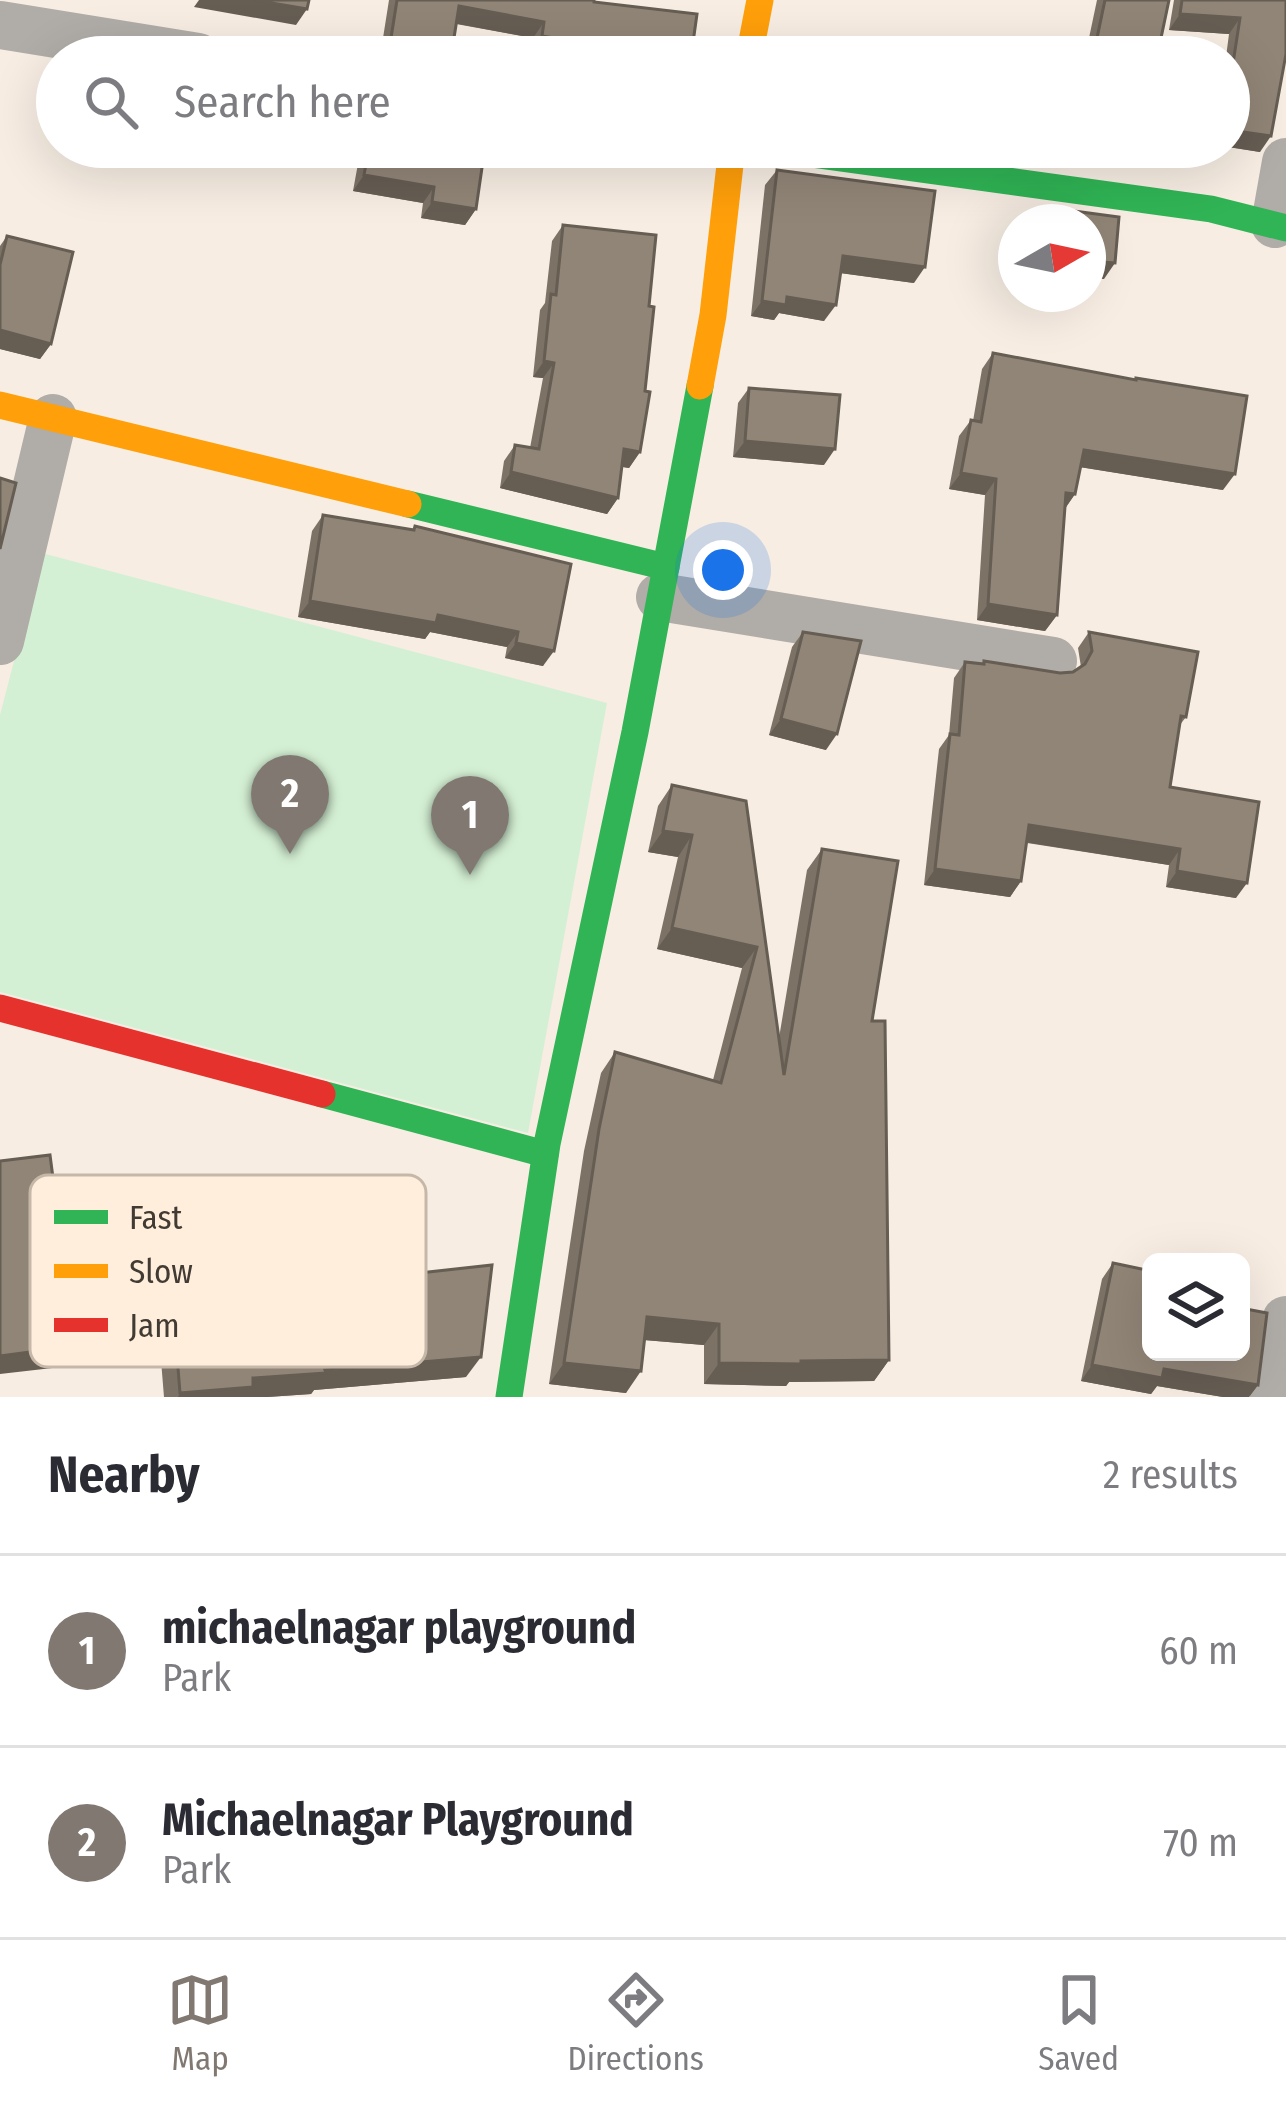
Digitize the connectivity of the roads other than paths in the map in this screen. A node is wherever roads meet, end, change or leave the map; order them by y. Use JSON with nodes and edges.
{"nodes":[{"id":1,"x":760,"y":0,"type":"edge"},
{"id":2,"x":0,"y":25,"type":"edge"},
{"id":3,"x":68,"y":36,"type":"edge"},
{"id":4,"x":753,"y":36,"type":"edge"},
{"id":5,"x":1286,"y":163,"type":"edge"},
{"id":6,"x":730,"y":168,"type":"edge"},
{"id":7,"x":916,"y":168,"type":"edge"},
{"id":8,"x":1281,"y":226,"type":"edge"},
{"id":9,"x":0,"y":405,"type":"edge"},
{"id":10,"x":53,"y":418,"type":"junction"},
{"id":11,"x":663,"y":582,"type":"junction"},
{"id":12,"x":0,"y":641,"type":"edge"},
{"id":13,"x":1053,"y":662,"type":"dead end"},
{"id":14,"x":0,"y":1008,"type":"edge"},
{"id":15,"x":545,"y":1154,"type":"junction"},
{"id":16,"x":1286,"y":1320,"type":"edge"},
{"id":17,"x":509,"y":1397,"type":"edge"},
{"id":18,"x":1274,"y":1397,"type":"edge"}],
"edges":[{"from":1,"to":4,"type":"street"},
{"from":2,"to":3,"type":"street"},
{"from":5,"to":8,"type":"street"},
{"from":6,"to":11,"type":"street"},
{"from":7,"to":8,"type":"street"},
{"from":9,"to":10,"type":"street"},
{"from":10,"to":11,"type":"street"},
{"from":10,"to":12,"type":"street"},
{"from":11,"to":13,"type":"street"},
{"from":11,"to":15,"type":"street"},
{"from":14,"to":15,"type":"street"},
{"from":15,"to":17,"type":"street"},
{"from":16,"to":18,"type":"street"}]}
